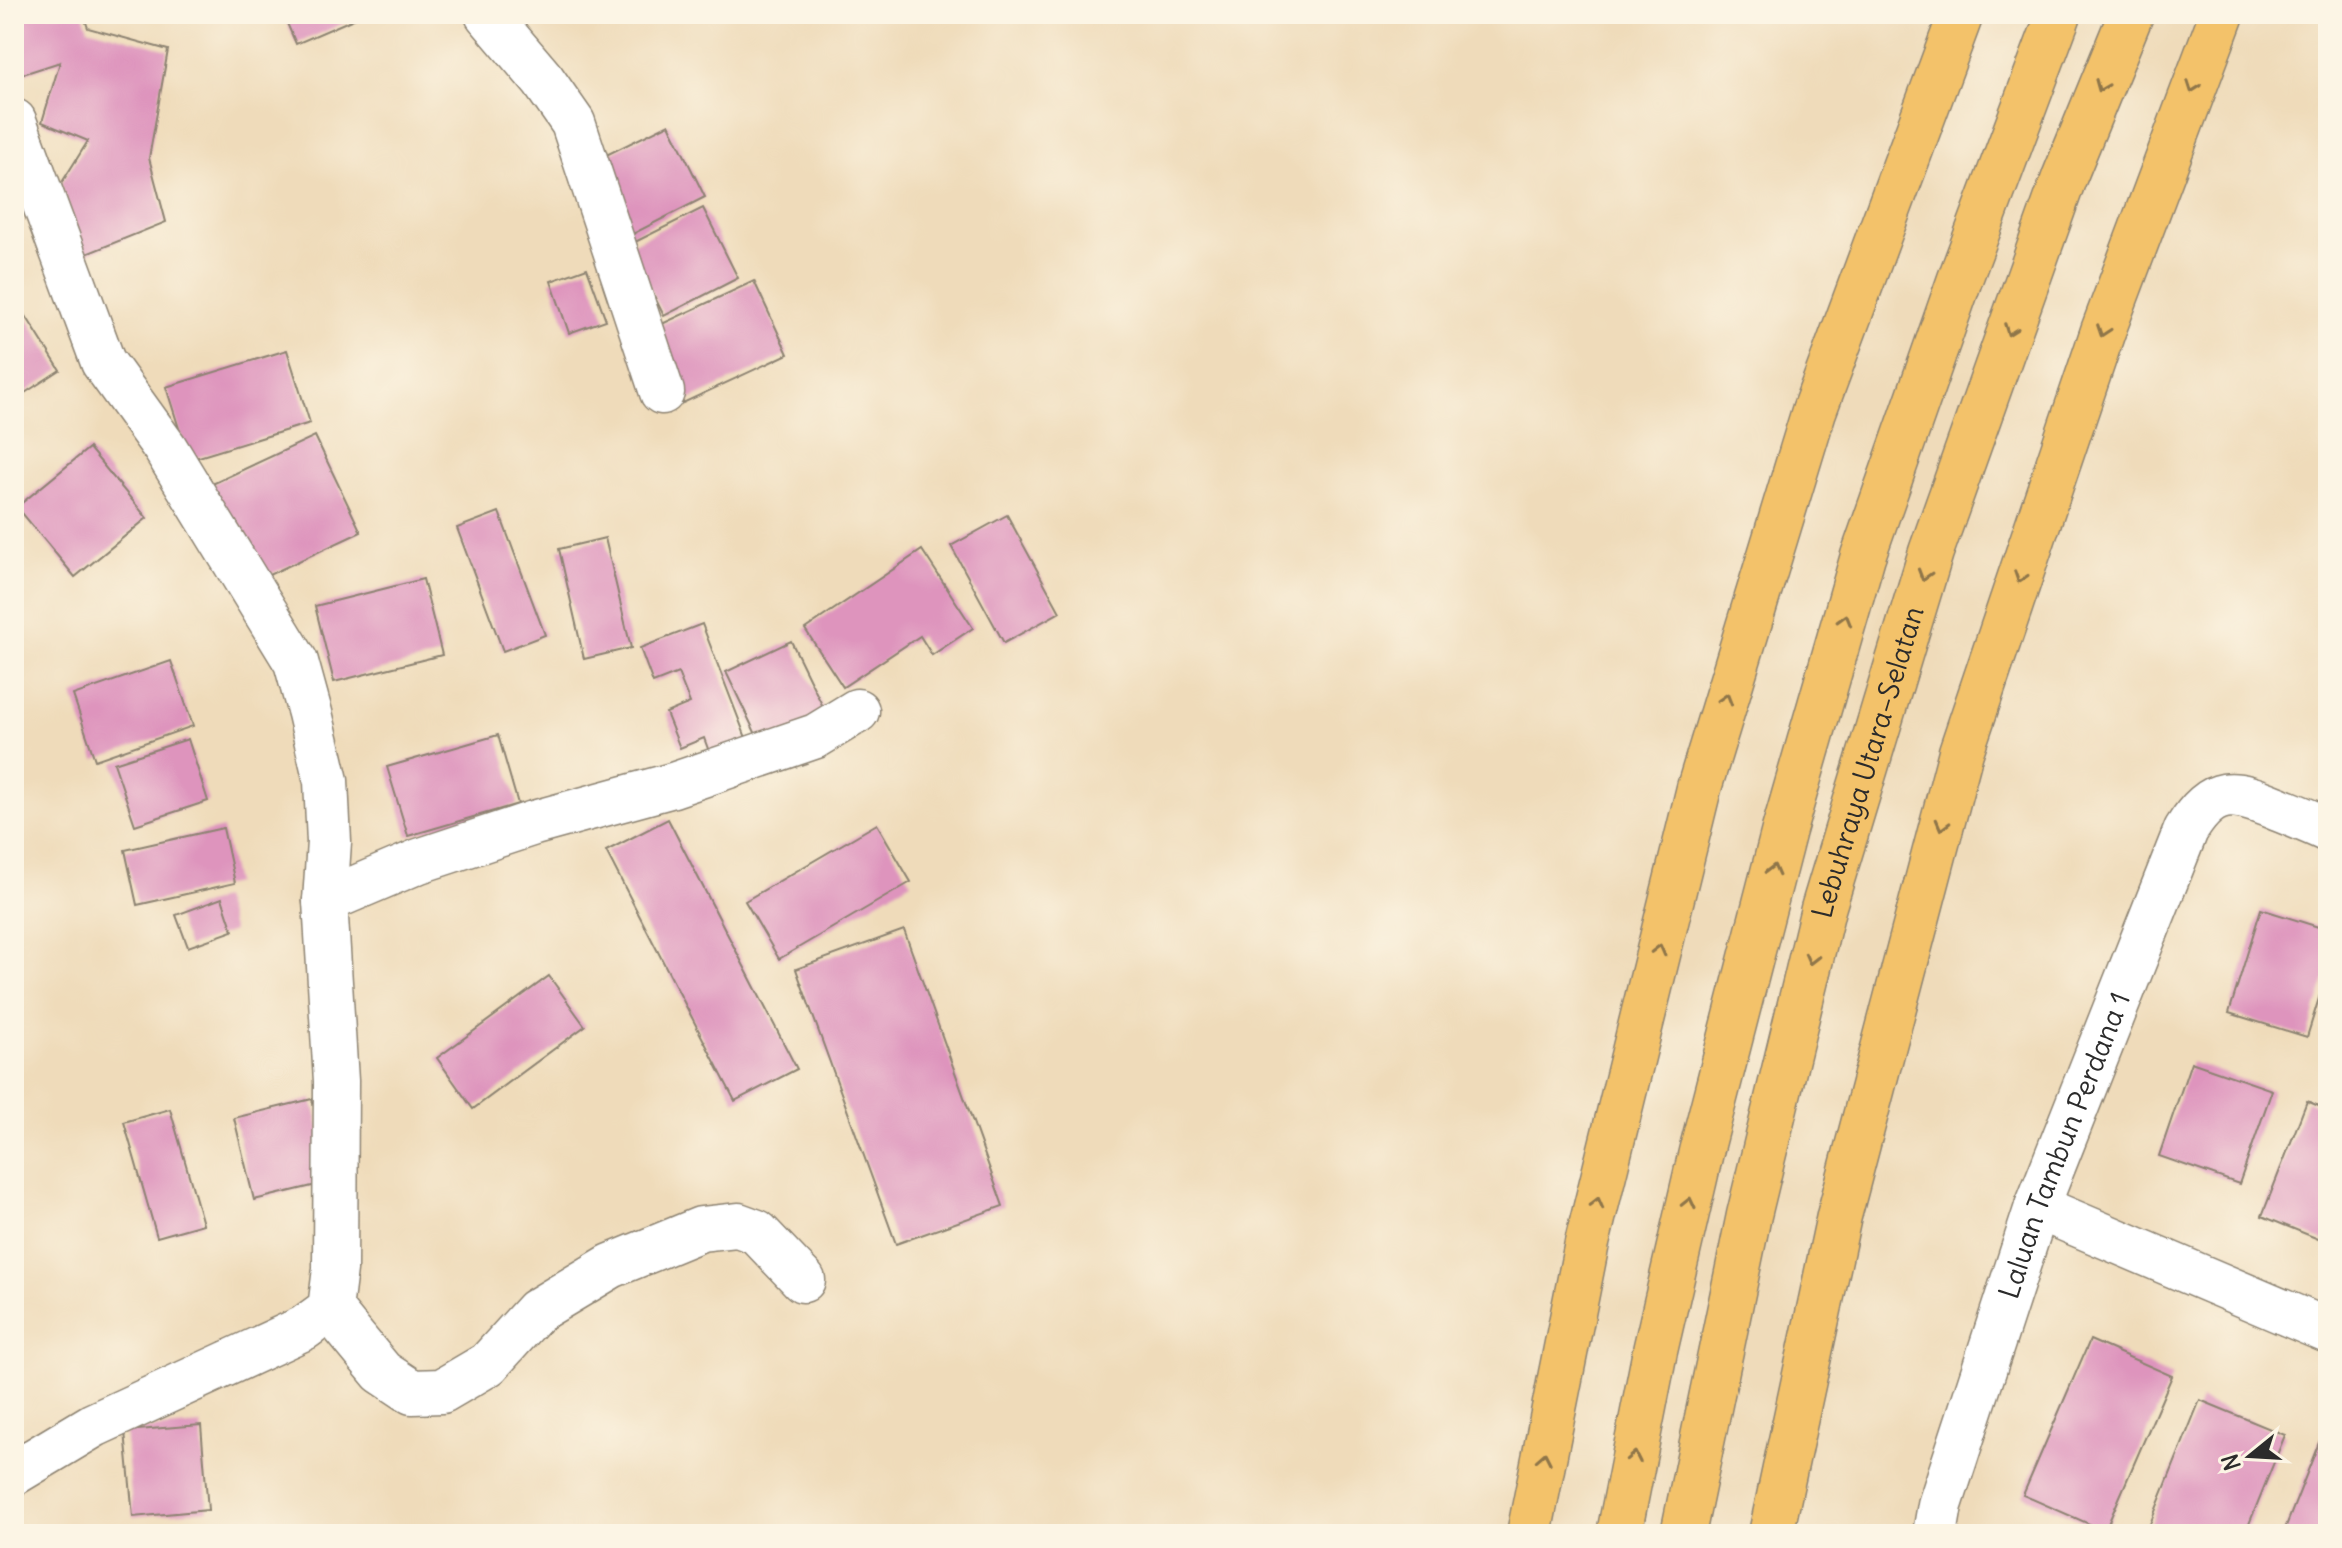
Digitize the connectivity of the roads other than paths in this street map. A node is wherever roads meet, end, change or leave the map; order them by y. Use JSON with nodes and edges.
{"nodes":[{"id":1,"x":487,"y":14,"type":"edge"},
{"id":2,"x":1961,"y":14,"type":"edge"},
{"id":3,"x":2059,"y":14,"type":"edge"},
{"id":4,"x":2131,"y":14,"type":"edge"},
{"id":5,"x":2222,"y":14,"type":"edge"},
{"id":6,"x":14,"y":121,"type":"edge"},
{"id":7,"x":662,"y":392,"type":"dead end"},
{"id":8,"x":857,"y":711,"type":"dead end"},
{"id":9,"x":2328,"y":830,"type":"edge"},
{"id":10,"x":325,"y":901,"type":"junction"},
{"id":11,"x":2037,"y":1207,"type":"junction"},
{"id":12,"x":803,"y":1280,"type":"dead end"},
{"id":13,"x":330,"y":1309,"type":"junction"},
{"id":14,"x":2328,"y":1331,"type":"edge"},
{"id":15,"x":14,"y":1473,"type":"edge"},
{"id":16,"x":1529,"y":1534,"type":"edge"},
{"id":17,"x":1619,"y":1534,"type":"edge"},
{"id":18,"x":1683,"y":1534,"type":"edge"},
{"id":19,"x":1771,"y":1534,"type":"edge"},
{"id":20,"x":1935,"y":1534,"type":"edge"}],
"edges":[{"from":1,"to":7,"type":"street"},
{"from":16,"to":2,"type":"main road","one_way":true},
{"from":17,"to":3,"type":"main road","name":"Lebuhraya Utara–Selatan","one_way":true},
{"from":4,"to":18,"type":"main road","name":"Lebuhraya Utara–Selatan","one_way":true},
{"from":5,"to":19,"type":"main road","one_way":true},
{"from":6,"to":10,"type":"street"},
{"from":8,"to":10,"type":"street"},
{"from":9,"to":11,"type":"street","name":"Laluan Tambun Perdana 1"},
{"from":10,"to":13,"type":"street"},
{"from":11,"to":14,"type":"street"},
{"from":11,"to":20,"type":"street","name":"Laluan Tambun Perdana 1"},
{"from":12,"to":13,"type":"street"},
{"from":13,"to":15,"type":"street"}]}
